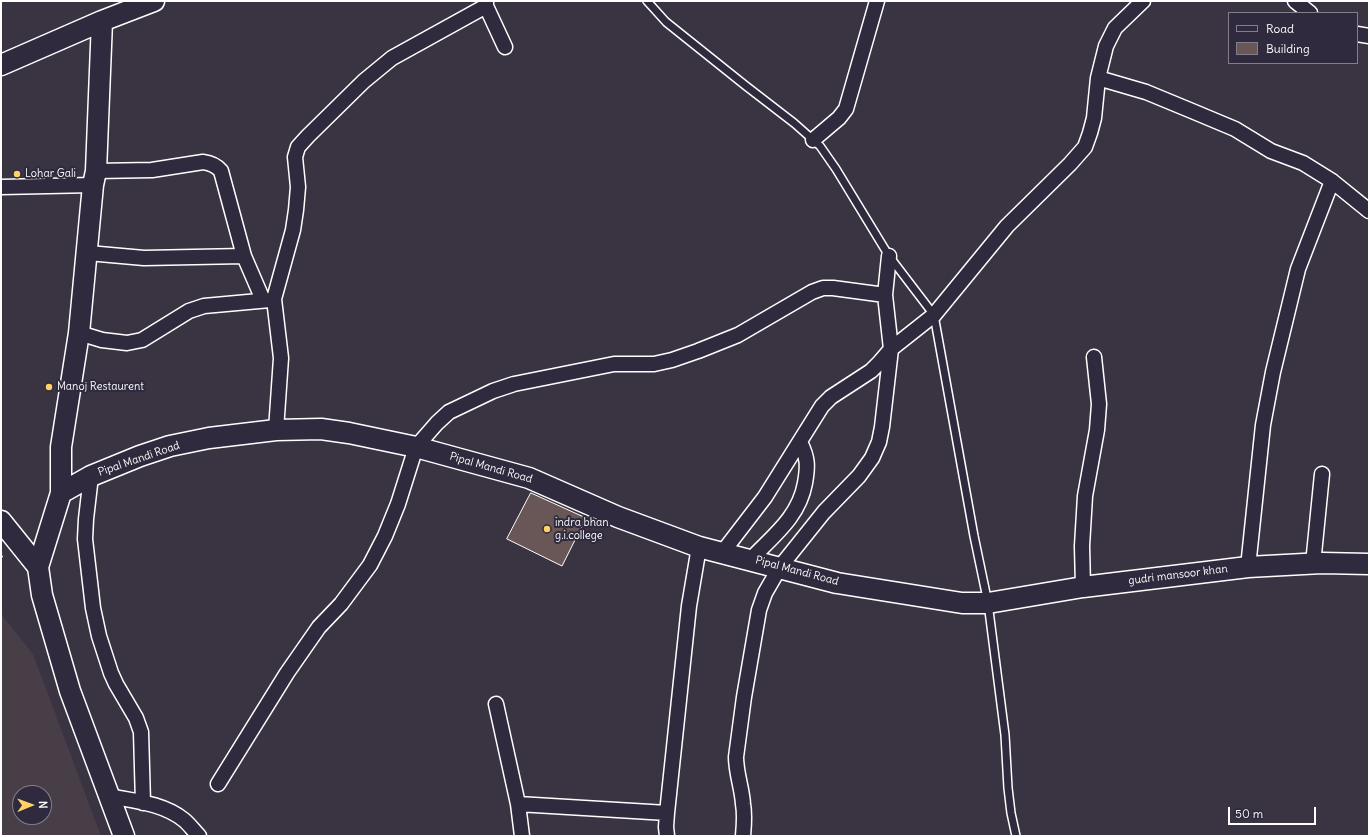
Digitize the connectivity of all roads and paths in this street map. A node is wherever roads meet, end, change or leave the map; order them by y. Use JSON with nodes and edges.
{"nodes":[{"id":1,"x":154,"y":1,"type":"edge"},
{"id":2,"x":647,"y":1,"type":"edge"},
{"id":3,"x":877,"y":1,"type":"edge"},
{"id":4,"x":1143,"y":1,"type":"edge"},
{"id":5,"x":1295,"y":1,"type":"edge"},
{"id":6,"x":486,"y":4,"type":"edge"},
{"id":7,"x":1309,"y":12,"type":"edge"},
{"id":8,"x":102,"y":21,"type":"junction"},
{"id":9,"x":1358,"y":34,"type":"edge"},
{"id":10,"x":1369,"y":36,"type":"edge"},
{"id":11,"x":505,"y":47,"type":"dead end"},
{"id":12,"x":1,"y":65,"type":"edge"},
{"id":13,"x":1098,"y":78,"type":"junction"},
{"id":14,"x":813,"y":140,"type":"junction"},
{"id":15,"x":94,"y":178,"type":"junction"},
{"id":16,"x":1332,"y":181,"type":"junction"},
{"id":17,"x":1,"y":187,"type":"edge"},
{"id":18,"x":1369,"y":211,"type":"edge"},
{"id":19,"x":88,"y":253,"type":"junction"},
{"id":20,"x":244,"y":256,"type":"junction"},
{"id":21,"x":889,"y":256,"type":"junction"},
{"id":22,"x":885,"y":295,"type":"junction"},
{"id":23,"x":269,"y":300,"type":"junction"},
{"id":24,"x":934,"y":315,"type":"junction"},
{"id":25,"x":79,"y":333,"type":"junction"},
{"id":26,"x":891,"y":349,"type":"junction"},
{"id":27,"x":1094,"y":357,"type":"dead end"},
{"id":28,"x":276,"y":430,"type":"junction"},
{"id":29,"x":800,"y":442,"type":"junction"},
{"id":30,"x":416,"y":447,"type":"junction"},
{"id":31,"x":1322,"y":474,"type":"dead end"},
{"id":32,"x":91,"y":476,"type":"junction"},
{"id":33,"x":61,"y":493,"type":"junction"},
{"id":34,"x":1,"y":521,"type":"edge"},
{"id":35,"x":699,"y":547,"type":"junction"},
{"id":36,"x":1,"y":553,"type":"edge"},
{"id":37,"x":722,"y":553,"type":"junction"},
{"id":38,"x":1,"y":557,"type":"edge"},
{"id":39,"x":751,"y":559,"type":"junction"},
{"id":40,"x":1313,"y":564,"type":"junction"},
{"id":41,"x":1369,"y":564,"type":"edge"},
{"id":42,"x":38,"y":567,"type":"junction"},
{"id":43,"x":780,"y":567,"type":"junction"},
{"id":44,"x":1248,"y":567,"type":"junction"},
{"id":45,"x":1083,"y":587,"type":"junction"},
{"id":46,"x":988,"y":603,"type":"junction"},
{"id":47,"x":496,"y":704,"type":"dead end"},
{"id":48,"x":218,"y":784,"type":"dead end"},
{"id":49,"x":109,"y":796,"type":"junction"},
{"id":50,"x":143,"y":803,"type":"junction"},
{"id":51,"x":518,"y":804,"type":"junction"},
{"id":52,"x":667,"y":813,"type":"junction"},
{"id":53,"x":124,"y":836,"type":"edge"},
{"id":54,"x":199,"y":836,"type":"edge"},
{"id":55,"x":522,"y":836,"type":"edge"},
{"id":56,"x":667,"y":836,"type":"edge"},
{"id":57,"x":743,"y":836,"type":"edge"},
{"id":58,"x":1016,"y":836,"type":"edge"}],
"edges":[{"from":1,"to":8,"type":"street"},
{"from":2,"to":14,"type":"lane"},
{"from":3,"to":14,"type":"street"},
{"from":4,"to":13,"type":"street"},
{"from":5,"to":7,"type":"street"},
{"from":6,"to":11,"type":"street"},
{"from":6,"to":23,"type":"street"},
{"from":8,"to":12,"type":"street"},
{"from":8,"to":15,"type":"street"},
{"from":9,"to":10,"type":"street"},
{"from":13,"to":16,"type":"street"},
{"from":13,"to":24,"type":"street"},
{"from":14,"to":21,"type":"lane"},
{"from":15,"to":17,"type":"street"},
{"from":15,"to":19,"type":"street"},
{"from":15,"to":20,"type":"street"},
{"from":16,"to":18,"type":"street"},
{"from":16,"to":44,"type":"street"},
{"from":19,"to":20,"type":"street"},
{"from":19,"to":25,"type":"street"},
{"from":20,"to":23,"type":"street"},
{"from":21,"to":22,"type":"street"},
{"from":21,"to":24,"type":"lane"},
{"from":22,"to":26,"type":"street"},
{"from":22,"to":30,"type":"street"},
{"from":23,"to":25,"type":"street"},
{"from":23,"to":28,"type":"street"},
{"from":24,"to":26,"type":"street"},
{"from":24,"to":46,"type":"lane"},
{"from":25,"to":33,"type":"street"},
{"from":26,"to":29,"type":"street"},
{"from":26,"to":43,"type":"street"},
{"from":27,"to":45,"type":"street"},
{"from":28,"to":30,"type":"street","name":"Pipal Mandi Road"},
{"from":28,"to":32,"type":"street","name":"Pipal Mandi Road"},
{"from":29,"to":37,"type":"street"},
{"from":29,"to":39,"type":"street"},
{"from":30,"to":35,"type":"street","name":"Pipal Mandi Road"},
{"from":30,"to":48,"type":"street"},
{"from":31,"to":40,"type":"street"},
{"from":32,"to":33,"type":"street","name":"Pipal Mandi Road"},
{"from":32,"to":50,"type":"street"},
{"from":33,"to":42,"type":"street"},
{"from":34,"to":42,"type":"street"},
{"from":35,"to":37,"type":"street","name":"Pipal Mandi Road"},
{"from":35,"to":52,"type":"street"},
{"from":36,"to":38,"type":"path"},
{"from":37,"to":39,"type":"street","name":"Pipal Mandi Road"},
{"from":39,"to":43,"type":"street","name":"Pipal Mandi Road"},
{"from":40,"to":41,"type":"street","name":"gudri mansoor khan"},
{"from":40,"to":44,"type":"street","name":"gudri mansoor khan"},
{"from":42,"to":49,"type":"street"},
{"from":43,"to":46,"type":"street","name":"Pipal Mandi Road"},
{"from":43,"to":57,"type":"street"},
{"from":44,"to":45,"type":"street","name":"gudri mansoor khan"},
{"from":45,"to":46,"type":"street","name":"gudri mansoor khan"},
{"from":46,"to":58,"type":"lane"},
{"from":47,"to":51,"type":"street"},
{"from":49,"to":50,"type":"street"},
{"from":49,"to":53,"type":"street"},
{"from":50,"to":54,"type":"street"},
{"from":51,"to":52,"type":"street"},
{"from":51,"to":55,"type":"street"},
{"from":52,"to":56,"type":"street"}]}
